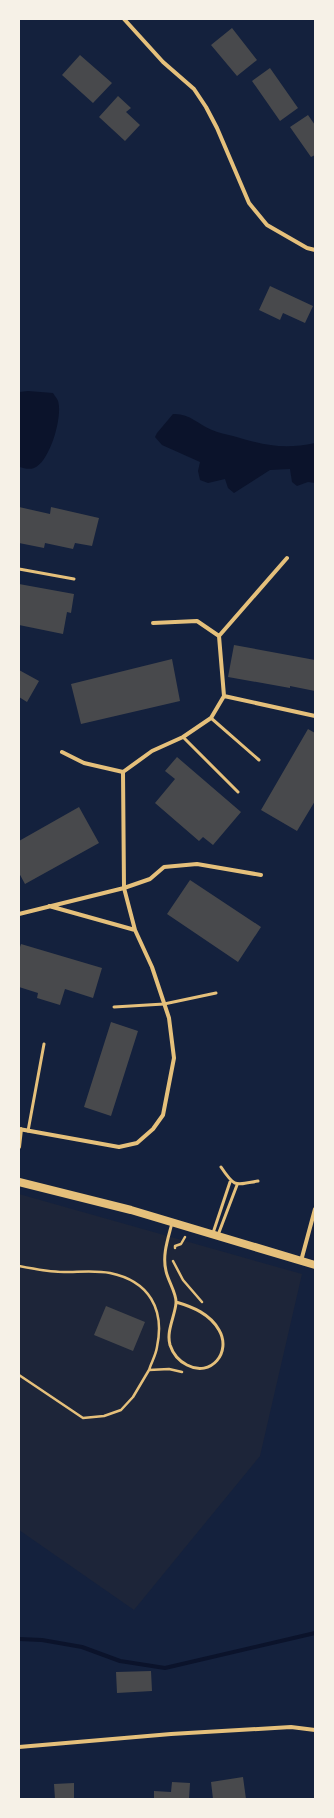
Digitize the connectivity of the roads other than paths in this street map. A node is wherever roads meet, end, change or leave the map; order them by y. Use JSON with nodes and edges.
{"nodes":[{"id":1,"x":124,"y":19,"type":"edge"},
{"id":2,"x":315,"y":250,"type":"edge"},
{"id":3,"x":287,"y":558,"type":"dead end"},
{"id":4,"x":19,"y":569,"type":"edge"},
{"id":5,"x":74,"y":579,"type":"dead end"},
{"id":6,"x":153,"y":623,"type":"dead end"},
{"id":7,"x":219,"y":636,"type":"junction"},
{"id":8,"x":224,"y":696,"type":"junction"},
{"id":9,"x":315,"y":716,"type":"edge"},
{"id":10,"x":211,"y":718,"type":"junction"},
{"id":11,"x":183,"y":737,"type":"junction"},
{"id":12,"x":62,"y":752,"type":"dead end"},
{"id":13,"x":259,"y":760,"type":"dead end"},
{"id":14,"x":124,"y":772,"type":"junction"},
{"id":15,"x":238,"y":792,"type":"dead end"},
{"id":16,"x":261,"y":875,"type":"dead end"},
{"id":17,"x":124,"y":888,"type":"junction"},
{"id":18,"x":49,"y":906,"type":"junction"},
{"id":19,"x":19,"y":914,"type":"edge"},
{"id":20,"x":135,"y":930,"type":"junction"},
{"id":21,"x":216,"y":993,"type":"dead end"},
{"id":22,"x":164,"y":1004,"type":"junction"},
{"id":23,"x":114,"y":1007,"type":"dead end"},
{"id":24,"x":44,"y":1044,"type":"dead end"},
{"id":25,"x":20,"y":1129,"type":"edge"},
{"id":26,"x":28,"y":1131,"type":"junction"},
{"id":27,"x":19,"y":1147,"type":"edge"},
{"id":28,"x":221,"y":1167,"type":"dead end"},
{"id":29,"x":258,"y":1181,"type":"dead end"},
{"id":30,"x":19,"y":1182,"type":"edge"},
{"id":31,"x":230,"y":1182,"type":"junction"},
{"id":32,"x":237,"y":1185,"type":"junction"},
{"id":33,"x":315,"y":1209,"type":"edge"},
{"id":34,"x":172,"y":1222,"type":"junction"},
{"id":35,"x":215,"y":1234,"type":"junction"},
{"id":36,"x":301,"y":1260,"type":"junction"},
{"id":37,"x":315,"y":1265,"type":"edge"},
{"id":38,"x":176,"y":1302,"type":"junction"},
{"id":39,"x":315,"y":1730,"type":"edge"},
{"id":40,"x":19,"y":1747,"type":"edge"}],
"edges":[{"from":1,"to":2,"type":"street"},
{"from":3,"to":7,"type":"street"},
{"from":4,"to":5,"type":"lane"},
{"from":6,"to":7,"type":"street"},
{"from":7,"to":8,"type":"street"},
{"from":8,"to":9,"type":"street"},
{"from":8,"to":10,"type":"street"},
{"from":10,"to":11,"type":"street"},
{"from":10,"to":13,"type":"lane"},
{"from":11,"to":14,"type":"street"},
{"from":11,"to":15,"type":"lane"},
{"from":12,"to":14,"type":"street"},
{"from":14,"to":17,"type":"street"},
{"from":16,"to":17,"type":"street"},
{"from":17,"to":18,"type":"street"},
{"from":17,"to":20,"type":"street"},
{"from":18,"to":19,"type":"street"},
{"from":18,"to":20,"type":"street"},
{"from":20,"to":22,"type":"street"},
{"from":21,"to":22,"type":"lane"},
{"from":22,"to":23,"type":"lane"},
{"from":22,"to":26,"type":"street"},
{"from":24,"to":26,"type":"lane"},
{"from":25,"to":26,"type":"street"},
{"from":25,"to":27,"type":"street"},
{"from":28,"to":31,"type":"lane"},
{"from":29,"to":32,"type":"lane"},
{"from":30,"to":34,"type":"main road"},
{"from":31,"to":32,"type":"lane"},
{"from":31,"to":35,"type":"lane"},
{"from":32,"to":35,"type":"lane"},
{"from":33,"to":36,"type":"street"},
{"from":34,"to":35,"type":"main road"},
{"from":34,"to":38,"type":"lane"},
{"from":35,"to":36,"type":"main road"},
{"from":36,"to":37,"type":"main road"},
{"from":38,"to":38,"type":"lane"},
{"from":39,"to":40,"type":"street"}]}
